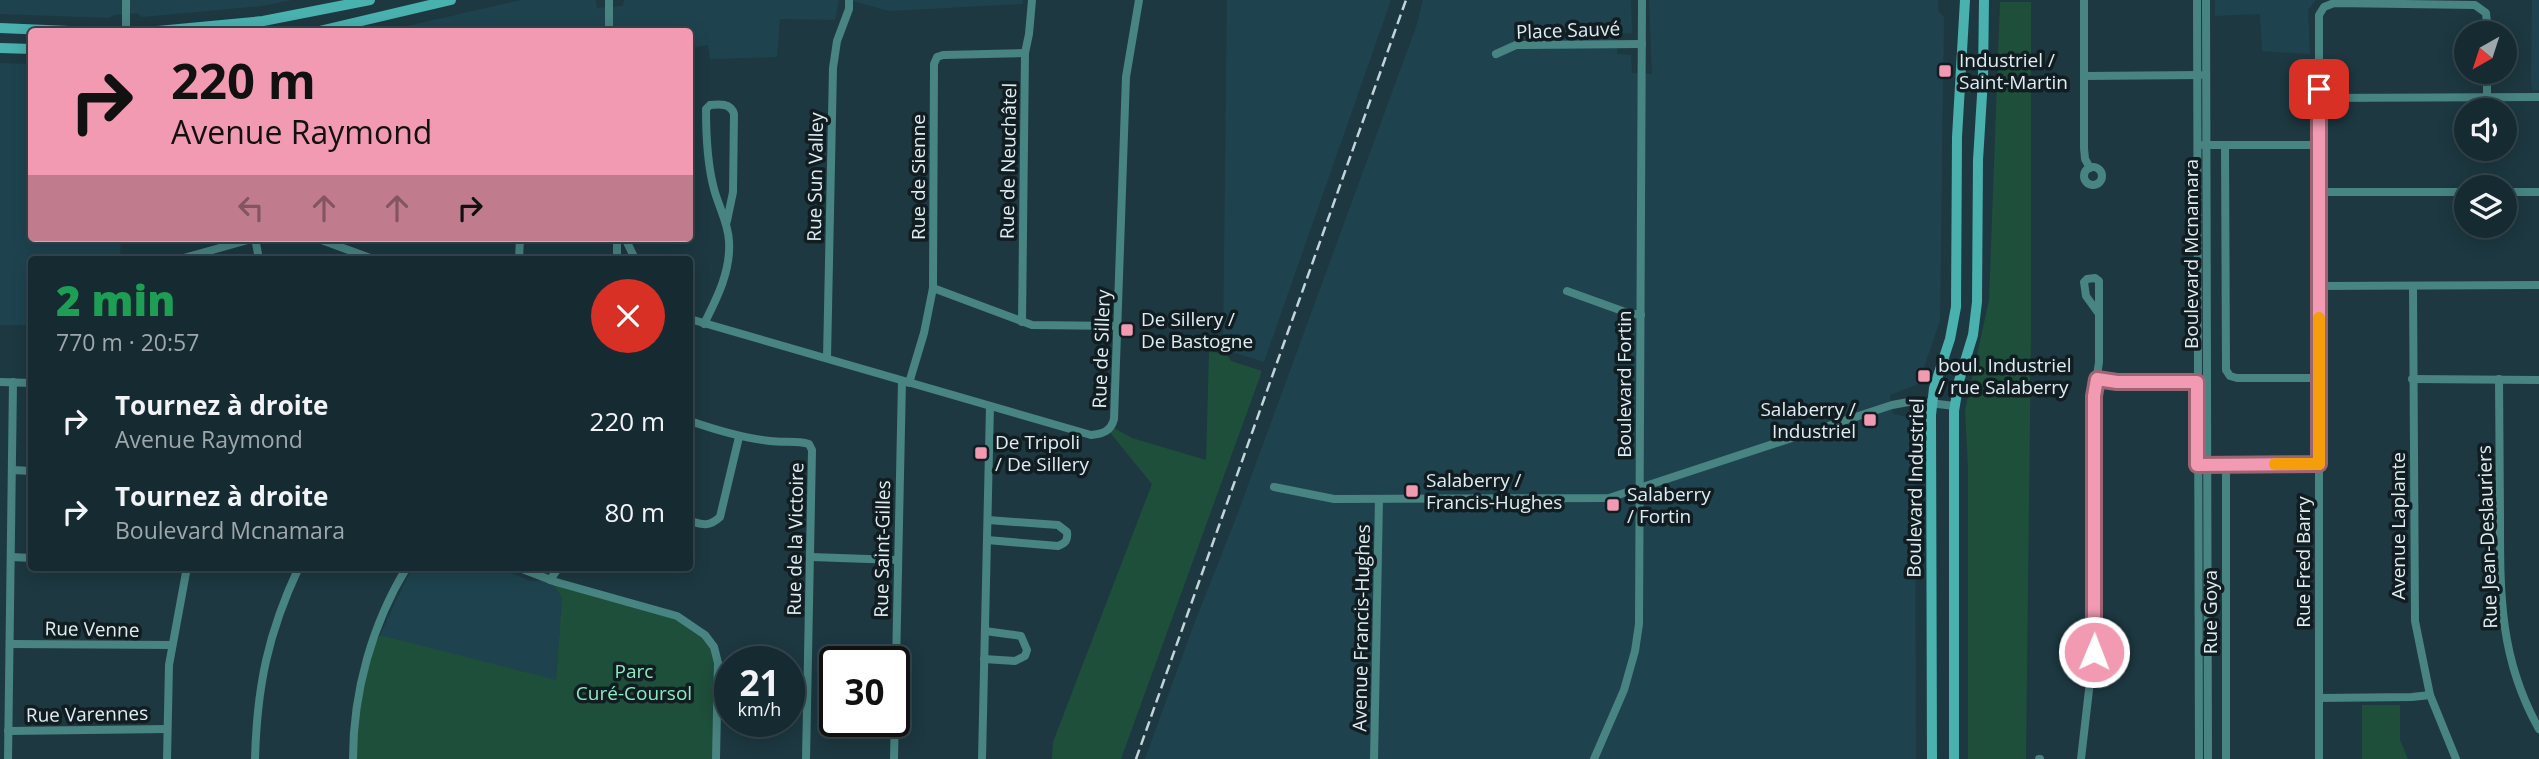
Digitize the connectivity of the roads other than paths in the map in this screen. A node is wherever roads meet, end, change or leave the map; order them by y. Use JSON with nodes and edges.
{"nodes":[{"id":1,"x":126,"y":0,"type":"edge"},
{"id":2,"x":370,"y":0,"type":"edge"},
{"id":3,"x":451,"y":0,"type":"edge"},
{"id":4,"x":610,"y":0,"type":"edge"},
{"id":5,"x":849,"y":0,"type":"edge"},
{"id":6,"x":1032,"y":0,"type":"edge"},
{"id":7,"x":1139,"y":0,"type":"edge"},
{"id":8,"x":1642,"y":0,"type":"edge"},
{"id":9,"x":1965,"y":0,"type":"edge"},
{"id":10,"x":1984,"y":0,"type":"edge"},
{"id":11,"x":2197,"y":0,"type":"edge"},
{"id":12,"x":2206,"y":0,"type":"edge"},
{"id":13,"x":2084,"y":1,"type":"edge"},
{"id":14,"x":2487,"y":21,"type":"edge"},
{"id":15,"x":0,"y":28,"type":"edge"},
{"id":16,"x":126,"y":28,"type":"edge"},
{"id":17,"x":190,"y":28,"type":"edge"},
{"id":18,"x":332,"y":28,"type":"edge"},
{"id":19,"x":609,"y":28,"type":"edge"},
{"id":20,"x":28,"y":29,"type":"edge"},
{"id":21,"x":1642,"y":44,"type":"junction"},
{"id":22,"x":0,"y":48,"type":"edge"},
{"id":23,"x":28,"y":49,"type":"edge"},
{"id":24,"x":1024,"y":53,"type":"junction"},
{"id":25,"x":1496,"y":54,"type":"dead end"},
{"id":26,"x":2201,"y":75,"type":"junction"},
{"id":27,"x":2084,"y":76,"type":"junction"},
{"id":28,"x":2487,"y":84,"type":"edge"},
{"id":29,"x":2487,"y":97,"type":"junction"},
{"id":30,"x":2539,"y":97,"type":"edge"},
{"id":31,"x":2319,"y":98,"type":"junction"},
{"id":32,"x":1957,"y":136,"type":"junction"},
{"id":33,"x":2202,"y":145,"type":"junction"},
{"id":34,"x":2225,"y":145,"type":"junction"},
{"id":35,"x":2319,"y":145,"type":"junction"},
{"id":36,"x":1978,"y":152,"type":"junction"},
{"id":37,"x":2090,"y":168,"type":"dead end"},
{"id":38,"x":2319,"y":191,"type":"junction"},
{"id":39,"x":2454,"y":192,"type":"edge"},
{"id":40,"x":2517,"y":192,"type":"edge"},
{"id":41,"x":2539,"y":192,"type":"edge"},
{"id":42,"x":727,"y":221,"type":"junction"},
{"id":43,"x":241,"y":242,"type":"edge"},
{"id":44,"x":329,"y":242,"type":"edge"},
{"id":45,"x":191,"y":256,"type":"edge"},
{"id":46,"x":365,"y":256,"type":"edge"},
{"id":47,"x":2539,"y":285,"type":"edge"},
{"id":48,"x":2319,"y":286,"type":"junction"},
{"id":49,"x":2413,"y":286,"type":"junction"},
{"id":50,"x":933,"y":288,"type":"junction"},
{"id":51,"x":1567,"y":291,"type":"dead end"},
{"id":52,"x":1640,"y":314,"type":"junction"},
{"id":53,"x":2099,"y":314,"type":"dead end"},
{"id":54,"x":693,"y":320,"type":"edge"},
{"id":55,"x":1022,"y":322,"type":"junction"},
{"id":56,"x":704,"y":324,"type":"junction"},
{"id":57,"x":1119,"y":326,"type":"junction"},
{"id":58,"x":827,"y":358,"type":"junction"},
{"id":59,"x":2319,"y":378,"type":"junction"},
{"id":60,"x":2097,"y":379,"type":"junction"},
{"id":61,"x":2413,"y":379,"type":"junction"},
{"id":62,"x":2499,"y":379,"type":"junction"},
{"id":63,"x":2539,"y":380,"type":"edge"},
{"id":64,"x":0,"y":382,"type":"edge"},
{"id":65,"x":13,"y":382,"type":"junction"},
{"id":66,"x":905,"y":382,"type":"junction"},
{"id":67,"x":2197,"y":382,"type":"junction"},
{"id":68,"x":28,"y":383,"type":"edge"},
{"id":69,"x":1932,"y":404,"type":"junction"},
{"id":70,"x":990,"y":406,"type":"junction"},
{"id":71,"x":1954,"y":406,"type":"junction"},
{"id":72,"x":693,"y":422,"type":"edge"},
{"id":73,"x":739,"y":437,"type":"junction"},
{"id":74,"x":2226,"y":464,"type":"junction"},
{"id":75,"x":2319,"y":464,"type":"junction"},
{"id":76,"x":2197,"y":465,"type":"junction"},
{"id":77,"x":2207,"y":465,"type":"junction"},
{"id":78,"x":12,"y":470,"type":"junction"},
{"id":79,"x":28,"y":471,"type":"edge"},
{"id":80,"x":1274,"y":487,"type":"dead end"},
{"id":81,"x":1639,"y":489,"type":"junction"},
{"id":82,"x":1379,"y":499,"type":"junction"},
{"id":83,"x":988,"y":520,"type":"junction"},
{"id":84,"x":693,"y":522,"type":"edge"},
{"id":85,"x":987,"y":540,"type":"junction"},
{"id":86,"x":11,"y":557,"type":"junction"},
{"id":87,"x":28,"y":558,"type":"edge"},
{"id":88,"x":811,"y":558,"type":"junction"},
{"id":89,"x":897,"y":560,"type":"junction"},
{"id":90,"x":184,"y":571,"type":"edge"},
{"id":91,"x":297,"y":571,"type":"edge"},
{"id":92,"x":405,"y":571,"type":"edge"},
{"id":93,"x":527,"y":571,"type":"edge"},
{"id":94,"x":556,"y":571,"type":"edge"},
{"id":95,"x":550,"y":580,"type":"junction"},
{"id":96,"x":985,"y":631,"type":"junction"},
{"id":97,"x":11,"y":644,"type":"junction"},
{"id":98,"x":173,"y":645,"type":"junction"},
{"id":99,"x":984,"y":659,"type":"junction"},
{"id":100,"x":2430,"y":695,"type":"junction"},
{"id":101,"x":2319,"y":698,"type":"junction"},
{"id":102,"x":167,"y":729,"type":"junction"},
{"id":103,"x":2539,"y":729,"type":"edge"},
{"id":104,"x":8,"y":732,"type":"junction"},
{"id":105,"x":8,"y":759,"type":"edge"},
{"id":106,"x":167,"y":759,"type":"edge"},
{"id":107,"x":255,"y":759,"type":"edge"},
{"id":108,"x":353,"y":759,"type":"edge"},
{"id":109,"x":716,"y":759,"type":"edge"},
{"id":110,"x":806,"y":759,"type":"edge"},
{"id":111,"x":894,"y":759,"type":"edge"},
{"id":112,"x":982,"y":759,"type":"edge"},
{"id":113,"x":1374,"y":759,"type":"edge"},
{"id":114,"x":1594,"y":759,"type":"edge"},
{"id":115,"x":1931,"y":759,"type":"edge"},
{"id":116,"x":1954,"y":759,"type":"edge"},
{"id":117,"x":2081,"y":759,"type":"edge"},
{"id":118,"x":2199,"y":759,"type":"edge"},
{"id":119,"x":2208,"y":759,"type":"edge"},
{"id":120,"x":2226,"y":759,"type":"edge"},
{"id":121,"x":2319,"y":759,"type":"edge"},
{"id":122,"x":2456,"y":759,"type":"edge"}],
"edges":[{"from":1,"to":16,"type":"street"},
{"from":2,"to":17,"type":"street"},
{"from":3,"to":18,"type":"street"},
{"from":4,"to":19,"type":"street"},
{"from":5,"to":58,"type":"street","name":"Rue Sun Valley"},
{"from":6,"to":24,"type":"street","name":"Rue de Neuchâtel"},
{"from":7,"to":57,"type":"street","name":"Rue de Sillery"},
{"from":8,"to":21,"type":"street","name":"Boulevard Fortin"},
{"from":9,"to":32,"type":"street","name":"Boulevard Industriel"},
{"from":10,"to":36,"type":"street","name":"Boulevard Industriel"},
{"from":11,"to":26,"type":"street","name":"Boulevard Mcnamara"},
{"from":12,"to":26,"type":"street","name":"Boulevard Mcnamara"},
{"from":13,"to":27,"type":"street"},
{"from":14,"to":31,"type":"street","name":"Rue Fred Barry"},
{"from":15,"to":20,"type":"street"},
{"from":21,"to":25,"type":"street","name":"Place Sauvé"},
{"from":21,"to":52,"type":"street","name":"Boulevard Fortin"},
{"from":22,"to":23,"type":"street"},
{"from":24,"to":50,"type":"street","name":"Rue de Sienne"},
{"from":24,"to":55,"type":"street","name":"Rue de Neuchâtel"},
{"from":26,"to":27,"type":"street"},
{"from":26,"to":33,"type":"street","name":"Boulevard Mcnamara"},
{"from":27,"to":37,"type":"street"},
{"from":28,"to":29,"type":"street"},
{"from":29,"to":30,"type":"street"},
{"from":29,"to":31,"type":"street"},
{"from":31,"to":35,"type":"street","name":"Rue Fred Barry"},
{"from":32,"to":36,"type":"street"},
{"from":32,"to":69,"type":"street","name":"Boulevard Industriel"},
{"from":33,"to":34,"type":"street"},
{"from":33,"to":67,"type":"street","name":"Boulevard Mcnamara"},
{"from":33,"to":77,"type":"street","name":"Boulevard Mcnamara"},
{"from":34,"to":35,"type":"street"},
{"from":34,"to":59,"type":"street"},
{"from":35,"to":38,"type":"street","name":"Rue Fred Barry"},
{"from":36,"to":71,"type":"street","name":"Boulevard Industriel"},
{"from":38,"to":39,"type":"street"},
{"from":38,"to":48,"type":"street","name":"Rue Fred Barry"},
{"from":40,"to":41,"type":"street"},
{"from":42,"to":42,"type":"street"},
{"from":42,"to":56,"type":"street"},
{"from":43,"to":45,"type":"street"},
{"from":44,"to":46,"type":"street"},
{"from":47,"to":49,"type":"street"},
{"from":48,"to":49,"type":"street"},
{"from":48,"to":59,"type":"street","name":"Rue Fred Barry"},
{"from":49,"to":61,"type":"street","name":"Avenue Laplante"},
{"from":50,"to":55,"type":"street"},
{"from":50,"to":66,"type":"street","name":"Rue de Sienne"},
{"from":51,"to":52,"type":"street"},
{"from":52,"to":81,"type":"street","name":"Boulevard Fortin"},
{"from":53,"to":60,"type":"street"},
{"from":54,"to":56,"type":"street","name":"Rue de Sillery"},
{"from":55,"to":57,"type":"street"},
{"from":56,"to":58,"type":"street","name":"Rue de Sillery"},
{"from":57,"to":70,"type":"street","name":"Rue de Sillery"},
{"from":58,"to":66,"type":"street","name":"Rue de Sillery"},
{"from":59,"to":75,"type":"street","name":"Rue Fred Barry"},
{"from":60,"to":67,"type":"street"},
{"from":60,"to":117,"type":"street"},
{"from":61,"to":62,"type":"street"},
{"from":61,"to":100,"type":"street","name":"Avenue Laplante"},
{"from":62,"to":63,"type":"street"},
{"from":62,"to":103,"type":"street","name":"Rue Jean-Deslauriers"},
{"from":64,"to":65,"type":"street"},
{"from":65,"to":68,"type":"street"},
{"from":65,"to":78,"type":"street"},
{"from":66,"to":70,"type":"street","name":"Rue de Sillery"},
{"from":66,"to":89,"type":"street","name":"Rue Saint-Gilles"},
{"from":67,"to":76,"type":"street","name":"Boulevard Mcnamara"},
{"from":69,"to":71,"type":"street"},
{"from":69,"to":81,"type":"street"},
{"from":69,"to":115,"type":"street","name":"Boulevard Industriel"},
{"from":70,"to":83,"type":"street"},
{"from":71,"to":116,"type":"street","name":"Boulevard Industriel"},
{"from":72,"to":73,"type":"street","name":"Rue de la Victoire"},
{"from":73,"to":84,"type":"street"},
{"from":73,"to":88,"type":"street","name":"Rue de la Victoire"},
{"from":74,"to":75,"type":"street"},
{"from":74,"to":77,"type":"street"},
{"from":74,"to":120,"type":"street","name":"Rue Goya"},
{"from":75,"to":101,"type":"street","name":"Rue Fred Barry"},
{"from":76,"to":77,"type":"street"},
{"from":76,"to":118,"type":"street","name":"Boulevard Mcnamara"},
{"from":77,"to":119,"type":"street","name":"Boulevard Mcnamara"},
{"from":78,"to":79,"type":"street"},
{"from":78,"to":86,"type":"street"},
{"from":80,"to":82,"type":"street"},
{"from":81,"to":82,"type":"street"},
{"from":81,"to":114,"type":"street","name":"Boulevard Fortin"},
{"from":82,"to":113,"type":"street","name":"Avenue Francis-Hughes"},
{"from":83,"to":85,"type":"street"},
{"from":83,"to":85,"type":"street"},
{"from":85,"to":96,"type":"street"},
{"from":86,"to":87,"type":"street"},
{"from":86,"to":97,"type":"street"},
{"from":88,"to":89,"type":"street"},
{"from":88,"to":110,"type":"street","name":"Rue de la Victoire"},
{"from":89,"to":111,"type":"street","name":"Rue Saint-Gilles"},
{"from":90,"to":98,"type":"street"},
{"from":91,"to":107,"type":"street"},
{"from":92,"to":108,"type":"street"},
{"from":93,"to":95,"type":"street"},
{"from":94,"to":95,"type":"street"},
{"from":95,"to":109,"type":"street"},
{"from":96,"to":99,"type":"street"},
{"from":96,"to":99,"type":"street"},
{"from":97,"to":98,"type":"street","name":"Rue Venne"},
{"from":97,"to":104,"type":"street"},
{"from":98,"to":102,"type":"street"},
{"from":99,"to":112,"type":"street"},
{"from":100,"to":101,"type":"street"},
{"from":100,"to":122,"type":"street","name":"Avenue Laplante"},
{"from":101,"to":121,"type":"street","name":"Rue Fred Barry"},
{"from":102,"to":104,"type":"street","name":"Rue Varennes"},
{"from":102,"to":106,"type":"street"},
{"from":104,"to":105,"type":"street"}]}
